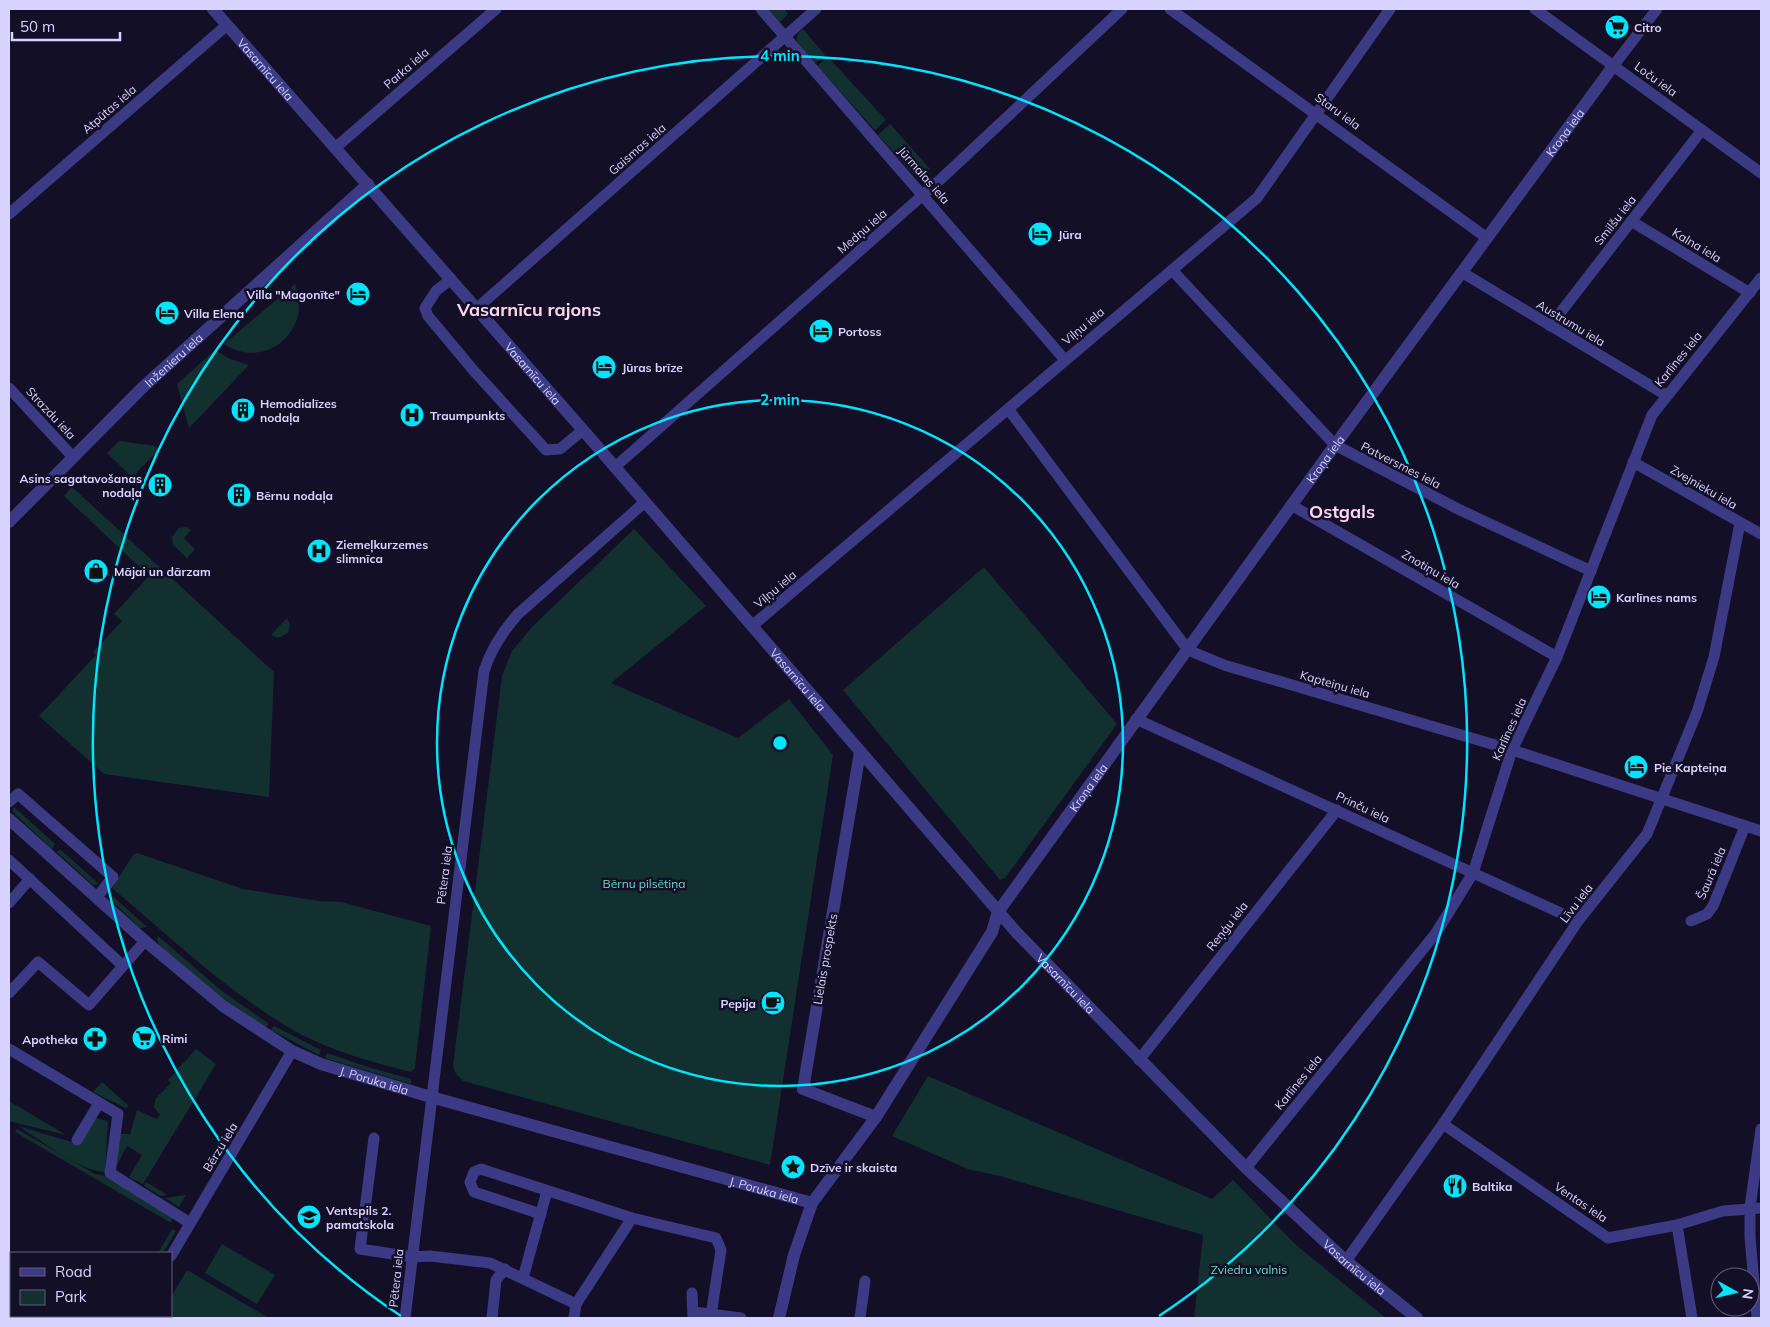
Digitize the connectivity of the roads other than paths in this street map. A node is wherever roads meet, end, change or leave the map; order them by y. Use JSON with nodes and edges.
{"nodes":[{"id":1,"x":213,"y":9,"type":"edge"},
{"id":2,"x":496,"y":9,"type":"edge"},
{"id":3,"x":761,"y":9,"type":"edge"},
{"id":4,"x":816,"y":9,"type":"edge"},
{"id":5,"x":1122,"y":9,"type":"edge"},
{"id":6,"x":1170,"y":9,"type":"edge"},
{"id":7,"x":1390,"y":9,"type":"edge"},
{"id":8,"x":1535,"y":9,"type":"edge"},
{"id":9,"x":1656,"y":9,"type":"edge"},
{"id":10,"x":228,"y":24,"type":"junction"},
{"id":11,"x":785,"y":37,"type":"junction"},
{"id":12,"x":1614,"y":65,"type":"junction"},
{"id":13,"x":1317,"y":113,"type":"junction"},
{"id":14,"x":1702,"y":130,"type":"junction"},
{"id":15,"x":335,"y":148,"type":"junction"},
{"id":16,"x":1761,"y":173,"type":"edge"},
{"id":17,"x":368,"y":184,"type":"junction"},
{"id":18,"x":923,"y":195,"type":"junction"},
{"id":19,"x":9,"y":214,"type":"edge"},
{"id":20,"x":1631,"y":222,"type":"junction"},
{"id":21,"x":1487,"y":238,"type":"junction"},
{"id":22,"x":1172,"y":270,"type":"junction"},
{"id":23,"x":1463,"y":273,"type":"junction"},
{"id":24,"x":1761,"y":278,"type":"edge"},
{"id":25,"x":451,"y":279,"type":"junction"},
{"id":26,"x":1750,"y":293,"type":"junction"},
{"id":27,"x":476,"y":309,"type":"junction"},
{"id":28,"x":1550,"y":326,"type":"junction"},
{"id":29,"x":1066,"y":360,"type":"junction"},
{"id":30,"x":9,"y":388,"type":"edge"},
{"id":31,"x":1666,"y":395,"type":"junction"},
{"id":32,"x":1009,"y":410,"type":"junction"},
{"id":33,"x":583,"y":430,"type":"junction"},
{"id":34,"x":1335,"y":445,"type":"junction"},
{"id":35,"x":73,"y":457,"type":"junction"},
{"id":36,"x":1633,"y":462,"type":"junction"},
{"id":37,"x":615,"y":467,"type":"junction"},
{"id":38,"x":645,"y":502,"type":"junction"},
{"id":39,"x":1292,"y":505,"type":"junction"},
{"id":40,"x":9,"y":522,"type":"edge"},
{"id":41,"x":1740,"y":523,"type":"junction"},
{"id":42,"x":1761,"y":534,"type":"edge"},
{"id":43,"x":1591,"y":571,"type":"junction"},
{"id":44,"x":752,"y":626,"type":"junction"},
{"id":45,"x":1188,"y":650,"type":"junction"},
{"id":46,"x":1557,"y":657,"type":"junction"},
{"id":47,"x":1136,"y":719,"type":"junction"},
{"id":48,"x":1512,"y":750,"type":"junction"},
{"id":49,"x":860,"y":752,"type":"junction"},
{"id":50,"x":1663,"y":799,"type":"junction"},
{"id":51,"x":9,"y":802,"type":"edge"},
{"id":52,"x":1337,"y":810,"type":"junction"},
{"id":53,"x":9,"y":819,"type":"edge"},
{"id":54,"x":1745,"y":826,"type":"junction"},
{"id":55,"x":1761,"y":831,"type":"edge"},
{"id":56,"x":9,"y":860,"type":"edge"},
{"id":57,"x":1473,"y":873,"type":"junction"},
{"id":58,"x":30,"y":879,"type":"junction"},
{"id":59,"x":97,"y":897,"type":"junction"},
{"id":60,"x":9,"y":903,"type":"edge"},
{"id":61,"x":998,"y":912,"type":"junction"},
{"id":62,"x":1578,"y":921,"type":"junction"},
{"id":63,"x":1691,"y":921,"type":"dead end"},
{"id":64,"x":145,"y":941,"type":"junction"},
{"id":65,"x":122,"y":966,"type":"junction"},
{"id":66,"x":9,"y":993,"type":"edge"},
{"id":67,"x":9,"y":1049,"type":"edge"},
{"id":68,"x":292,"y":1051,"type":"junction"},
{"id":69,"x":1139,"y":1060,"type":"junction"},
{"id":70,"x":431,"y":1097,"type":"junction"},
{"id":71,"x":99,"y":1102,"type":"junction"},
{"id":72,"x":876,"y":1117,"type":"junction"},
{"id":73,"x":1443,"y":1124,"type":"junction"},
{"id":74,"x":1761,"y":1128,"type":"edge"},
{"id":75,"x":374,"y":1138,"type":"dead end"},
{"id":76,"x":77,"y":1140,"type":"dead end"},
{"id":77,"x":1246,"y":1168,"type":"junction"},
{"id":78,"x":547,"y":1192,"type":"junction"},
{"id":79,"x":812,"y":1203,"type":"junction"},
{"id":80,"x":1756,"y":1208,"type":"edge"},
{"id":81,"x":541,"y":1214,"type":"junction"},
{"id":82,"x":632,"y":1218,"type":"junction"},
{"id":83,"x":190,"y":1223,"type":"junction"},
{"id":84,"x":1677,"y":1225,"type":"junction"},
{"id":85,"x":172,"y":1254,"type":"edge"},
{"id":86,"x":412,"y":1257,"type":"junction"},
{"id":87,"x":1346,"y":1261,"type":"junction"},
{"id":88,"x":504,"y":1269,"type":"junction"},
{"id":89,"x":523,"y":1278,"type":"junction"},
{"id":90,"x":865,"y":1282,"type":"dead end"},
{"id":91,"x":692,"y":1293,"type":"dead end"},
{"id":92,"x":576,"y":1304,"type":"junction"},
{"id":93,"x":693,"y":1315,"type":"edge"},
{"id":94,"x":711,"y":1315,"type":"junction"},
{"id":95,"x":405,"y":1318,"type":"edge"},
{"id":96,"x":492,"y":1318,"type":"edge"},
{"id":97,"x":574,"y":1318,"type":"edge"},
{"id":98,"x":741,"y":1318,"type":"edge"},
{"id":99,"x":779,"y":1318,"type":"edge"},
{"id":100,"x":860,"y":1318,"type":"edge"},
{"id":101,"x":1417,"y":1318,"type":"edge"},
{"id":102,"x":1692,"y":1318,"type":"edge"},
{"id":103,"x":1757,"y":1318,"type":"edge"}],
"edges":[{"from":1,"to":10,"type":"street","name":"Vasarnīcu iela"},
{"from":2,"to":15,"type":"street","name":"Parka iela"},
{"from":3,"to":11,"type":"street","name":"Jūrmalas iela"},
{"from":4,"to":11,"type":"street","name":"Gaismas iela"},
{"from":5,"to":18,"type":"street","name":"Medņu iela"},
{"from":6,"to":13,"type":"street","name":"Staru iela"},
{"from":7,"to":13,"type":"street","name":"Viļņu iela"},
{"from":8,"to":12,"type":"street","name":"Loču iela"},
{"from":9,"to":12,"type":"street","name":"Kroņa iela"},
{"from":10,"to":15,"type":"street","name":"Vasarnīcu iela"},
{"from":10,"to":19,"type":"street","name":"Atpūtas iela"},
{"from":11,"to":18,"type":"street","name":"Jūrmalas iela"},
{"from":11,"to":27,"type":"street","name":"Gaismas iela"},
{"from":12,"to":14,"type":"street","name":"Loču iela"},
{"from":12,"to":21,"type":"street","name":"Kroņa iela"},
{"from":13,"to":21,"type":"street","name":"Staru iela"},
{"from":13,"to":22,"type":"street","name":"Viļņu iela"},
{"from":14,"to":16,"type":"street","name":"Loču iela"},
{"from":14,"to":20,"type":"street","name":"Smilšu iela"},
{"from":15,"to":17,"type":"street","name":"Vasarnīcu iela"},
{"from":17,"to":25,"type":"street","name":"Vasarnīcu iela"},
{"from":17,"to":35,"type":"street","name":"Inženieru iela"},
{"from":18,"to":29,"type":"street","name":"Jūrmalas iela"},
{"from":18,"to":37,"type":"street","name":"Medņu iela"},
{"from":20,"to":26,"type":"street","name":"Kalna iela"},
{"from":20,"to":28,"type":"street","name":"Smilšu iela"},
{"from":21,"to":23,"type":"street","name":"Kroņa iela"},
{"from":22,"to":29,"type":"street","name":"Viļņu iela"},
{"from":22,"to":34,"type":"street","name":"Patversmes iela"},
{"from":23,"to":28,"type":"street","name":"Austrumu iela"},
{"from":23,"to":34,"type":"street","name":"Kroņa iela"},
{"from":24,"to":26,"type":"street","name":"Karlīnes iela"},
{"from":25,"to":27,"type":"street","name":"Vasarnīcu iela"},
{"from":25,"to":33,"type":"street"},
{"from":26,"to":31,"type":"street","name":"Karlīnes iela"},
{"from":27,"to":33,"type":"street","name":"Vasarnīcu iela"},
{"from":28,"to":31,"type":"street","name":"Austrumu iela"},
{"from":29,"to":32,"type":"street","name":"Viļņu iela"},
{"from":30,"to":35,"type":"street","name":"Strazdu iela"},
{"from":31,"to":36,"type":"street","name":"Karlīnes iela"},
{"from":32,"to":44,"type":"street","name":"Viļņu iela"},
{"from":32,"to":45,"type":"street"},
{"from":33,"to":37,"type":"street","name":"Vasarnīcu iela"},
{"from":34,"to":39,"type":"street","name":"Kroņa iela"},
{"from":34,"to":43,"type":"street","name":"Patversmes iela"},
{"from":35,"to":40,"type":"street","name":"Inženieru iela"},
{"from":36,"to":41,"type":"street","name":"Zvejnieku iela"},
{"from":36,"to":43,"type":"street","name":"Karlīnes iela"},
{"from":37,"to":38,"type":"street","name":"Vasarnīcu iela"},
{"from":38,"to":44,"type":"street","name":"Vasarnīcu iela"},
{"from":38,"to":70,"type":"street","name":"Pētera iela"},
{"from":39,"to":45,"type":"street","name":"Kroņa iela"},
{"from":39,"to":46,"type":"street","name":"Znotiņu iela"},
{"from":41,"to":42,"type":"street","name":"Zvejnieku iela"},
{"from":41,"to":50,"type":"street","name":"Līvu iela"},
{"from":43,"to":46,"type":"street","name":"Karlīnes iela"},
{"from":44,"to":49,"type":"street","name":"Vasarnīcu iela"},
{"from":45,"to":47,"type":"street","name":"Kroņa iela"},
{"from":45,"to":48,"type":"street","name":"Kapteiņu iela"},
{"from":46,"to":48,"type":"street","name":"Karlīnes iela"},
{"from":47,"to":52,"type":"street","name":"Prinču iela"},
{"from":47,"to":61,"type":"street","name":"Kroņa iela"},
{"from":48,"to":50,"type":"street","name":"Kapteiņu iela"},
{"from":48,"to":57,"type":"street","name":"Karlīnes iela"},
{"from":49,"to":61,"type":"street","name":"Vasarnīcu iela"},
{"from":49,"to":72,"type":"street","name":"Lielais prospekts"},
{"from":50,"to":54,"type":"street","name":"Kapteiņu iela"},
{"from":50,"to":62,"type":"street","name":"Līvu iela"},
{"from":51,"to":59,"type":"street"},
{"from":52,"to":57,"type":"street","name":"Prinču iela"},
{"from":52,"to":69,"type":"street","name":"Reņģu iela"},
{"from":53,"to":59,"type":"street","name":"J. Poruka iela"},
{"from":54,"to":55,"type":"street","name":"Kapteiņu iela"},
{"from":54,"to":63,"type":"street","name":"Šaurā iela"},
{"from":56,"to":58,"type":"street"},
{"from":57,"to":62,"type":"street","name":"Prinču iela"},
{"from":57,"to":77,"type":"street","name":"Karlīnes iela"},
{"from":58,"to":60,"type":"street"},
{"from":58,"to":65,"type":"street"},
{"from":59,"to":64,"type":"street","name":"J. Poruka iela"},
{"from":61,"to":69,"type":"street","name":"Vasarnīcu iela"},
{"from":61,"to":72,"type":"street"},
{"from":62,"to":73,"type":"street","name":"Līvu iela"},
{"from":64,"to":65,"type":"street"},
{"from":64,"to":68,"type":"street","name":"J. Poruka iela"},
{"from":65,"to":66,"type":"street"},
{"from":67,"to":71,"type":"street"},
{"from":68,"to":70,"type":"street","name":"J. Poruka iela"},
{"from":68,"to":83,"type":"street","name":"Bērzu iela"},
{"from":69,"to":77,"type":"street","name":"Vasarnīcu iela"},
{"from":70,"to":79,"type":"street","name":"J. Poruka iela"},
{"from":70,"to":86,"type":"street","name":"Pētera iela"},
{"from":71,"to":76,"type":"street"},
{"from":71,"to":83,"type":"street"},
{"from":72,"to":79,"type":"street"},
{"from":73,"to":84,"type":"street","name":"Ventas iela"},
{"from":73,"to":87,"type":"street","name":"Līvu iela"},
{"from":74,"to":80,"type":"street"},
{"from":75,"to":86,"type":"street"},
{"from":77,"to":87,"type":"street","name":"Vasarnīcu iela"},
{"from":78,"to":81,"type":"street"},
{"from":78,"to":81,"type":"street"},
{"from":78,"to":82,"type":"street"},
{"from":79,"to":99,"type":"street"},
{"from":80,"to":84,"type":"street","name":"Ventas iela"},
{"from":80,"to":103,"type":"street"},
{"from":81,"to":89,"type":"street"},
{"from":82,"to":92,"type":"street"},
{"from":82,"to":94,"type":"street"},
{"from":83,"to":85,"type":"street","name":"Bērzu iela"},
{"from":84,"to":102,"type":"street"},
{"from":86,"to":88,"type":"street"},
{"from":86,"to":95,"type":"street","name":"Pētera iela"},
{"from":87,"to":101,"type":"street","name":"Vasarnīcu iela"},
{"from":88,"to":89,"type":"street"},
{"from":88,"to":96,"type":"street"},
{"from":89,"to":92,"type":"street"},
{"from":90,"to":100,"type":"street"},
{"from":91,"to":93,"type":"street"},
{"from":92,"to":97,"type":"street"},
{"from":93,"to":94,"type":"street"},
{"from":94,"to":98,"type":"street"}]}
